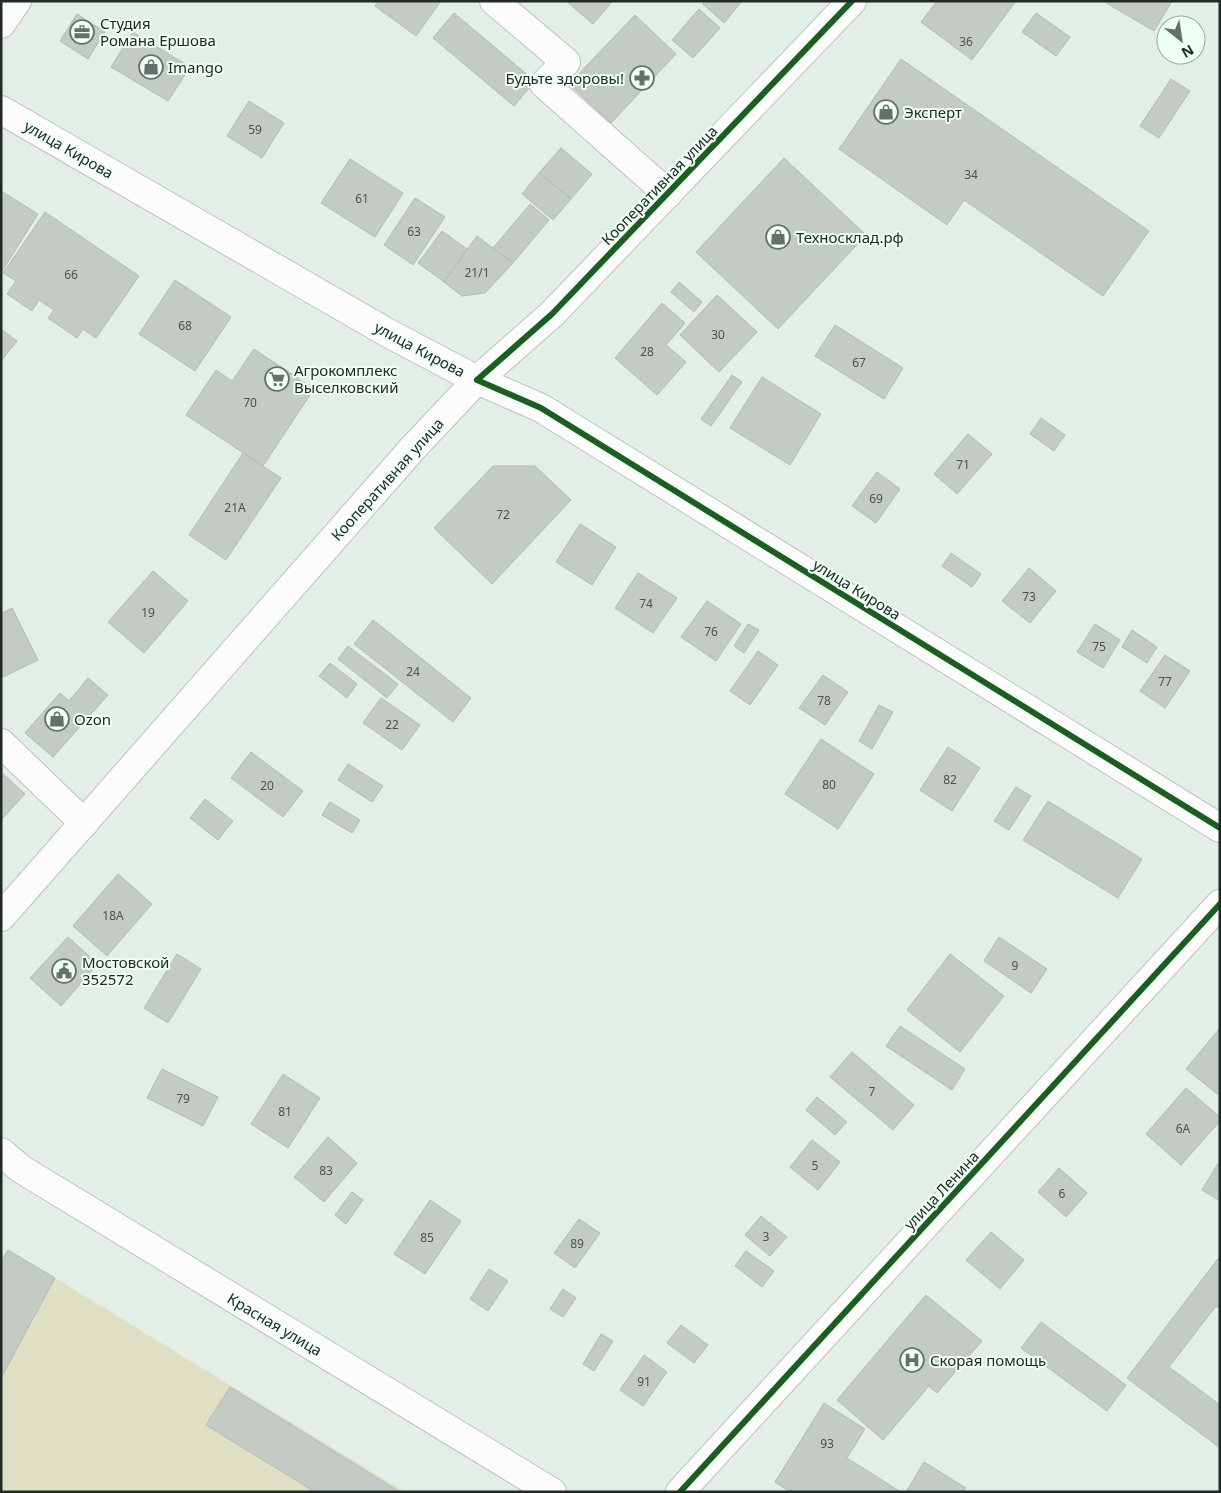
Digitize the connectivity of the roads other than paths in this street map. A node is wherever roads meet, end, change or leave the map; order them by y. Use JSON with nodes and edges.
{"nodes":[{"id":1,"x":17,"y":1,"type":"edge"},
{"id":2,"x":494,"y":1,"type":"edge"},
{"id":3,"x":852,"y":1,"type":"edge"},
{"id":4,"x":1,"y":24,"type":"edge"},
{"id":5,"x":1,"y":110,"type":"edge"},
{"id":6,"x":668,"y":194,"type":"junction"},
{"id":7,"x":478,"y":380,"type":"junction"},
{"id":8,"x":1,"y":743,"type":"edge"},
{"id":9,"x":84,"y":823,"type":"junction"},
{"id":10,"x":1220,"y":828,"type":"edge"},
{"id":11,"x":1220,"y":904,"type":"edge"},
{"id":12,"x":1,"y":917,"type":"edge"},
{"id":13,"x":1,"y":1152,"type":"edge"},
{"id":14,"x":552,"y":1492,"type":"edge"},
{"id":15,"x":680,"y":1492,"type":"edge"}],
"edges":[{"from":1,"to":4,"type":"street"},
{"from":2,"to":6,"type":"street"},
{"from":3,"to":6,"type":"street","name":"Кооперативная улица"},
{"from":5,"to":7,"type":"street","name":"улица Кирова"},
{"from":6,"to":7,"type":"street","name":"Кооперативная улица"},
{"from":7,"to":9,"type":"street","name":"Кооперативная улица"},
{"from":7,"to":10,"type":"street","name":"улица Кирова"},
{"from":8,"to":9,"type":"street"},
{"from":9,"to":12,"type":"street","name":"Кооперативная улица"},
{"from":11,"to":15,"type":"street","name":"улица Ленина"},
{"from":13,"to":14,"type":"street","name":"Красная улица"}]}
